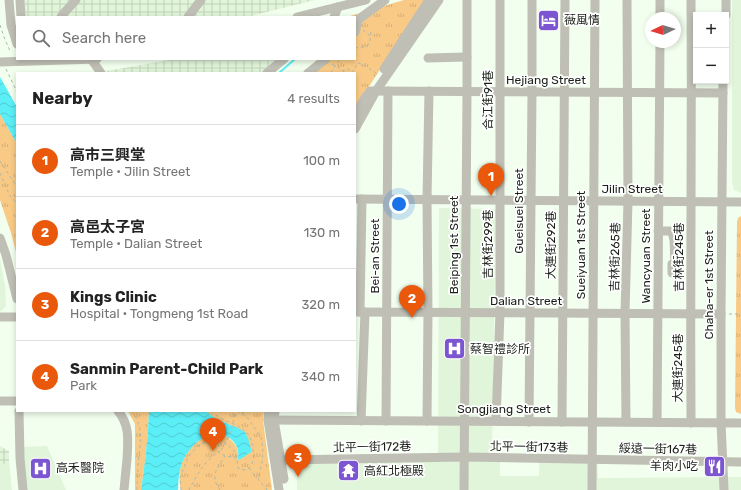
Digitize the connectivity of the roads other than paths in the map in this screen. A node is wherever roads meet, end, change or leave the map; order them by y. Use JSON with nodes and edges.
{"nodes":[{"id":1,"x":9,"y":0,"type":"edge"},
{"id":2,"x":20,"y":0,"type":"edge"},
{"id":3,"x":76,"y":0,"type":"edge"},
{"id":4,"x":201,"y":0,"type":"edge"},
{"id":5,"x":366,"y":0,"type":"edge"},
{"id":6,"x":385,"y":0,"type":"edge"},
{"id":7,"x":428,"y":0,"type":"edge"},
{"id":8,"x":439,"y":0,"type":"edge"},
{"id":9,"x":467,"y":0,"type":"edge"},
{"id":10,"x":500,"y":0,"type":"edge"},
{"id":11,"x":532,"y":0,"type":"edge"},
{"id":12,"x":565,"y":0,"type":"edge"},
{"id":13,"x":594,"y":0,"type":"edge"},
{"id":14,"x":627,"y":0,"type":"edge"},
{"id":15,"x":660,"y":0,"type":"edge"},
{"id":16,"x":691,"y":0,"type":"edge"},
{"id":17,"x":726,"y":0,"type":"edge"},
{"id":18,"x":338,"y":7,"type":"junction"},
{"id":19,"x":660,"y":12,"type":"edge"},
{"id":20,"x":726,"y":12,"type":"edge"},
{"id":21,"x":21,"y":16,"type":"edge"},
{"id":22,"x":62,"y":16,"type":"edge"},
{"id":23,"x":189,"y":16,"type":"edge"},
{"id":24,"x":302,"y":16,"type":"edge"},
{"id":25,"x":334,"y":16,"type":"edge"},
{"id":26,"x":359,"y":31,"type":"edge"},
{"id":27,"x":16,"y":41,"type":"edge"},
{"id":28,"x":660,"y":48,"type":"edge"},
{"id":29,"x":428,"y":58,"type":"dead end"},
{"id":30,"x":467,"y":58,"type":"junction"},
{"id":31,"x":22,"y":60,"type":"edge"},
{"id":32,"x":34,"y":60,"type":"edge"},
{"id":33,"x":94,"y":60,"type":"edge"},
{"id":34,"x":283,"y":60,"type":"edge"},
{"id":35,"x":325,"y":60,"type":"edge"},
{"id":36,"x":0,"y":62,"type":"edge"},
{"id":37,"x":100,"y":72,"type":"edge"},
{"id":38,"x":268,"y":72,"type":"edge"},
{"id":39,"x":309,"y":72,"type":"edge"},
{"id":40,"x":723,"y":84,"type":"edge"},
{"id":41,"x":373,"y":91,"type":"junction"},
{"id":42,"x":388,"y":91,"type":"junction"},
{"id":43,"x":429,"y":91,"type":"junction"},
{"id":44,"x":468,"y":92,"type":"junction"},
{"id":45,"x":500,"y":92,"type":"junction"},
{"id":46,"x":532,"y":92,"type":"junction"},
{"id":47,"x":564,"y":92,"type":"junction"},
{"id":48,"x":595,"y":92,"type":"junction"},
{"id":49,"x":628,"y":92,"type":"junction"},
{"id":50,"x":660,"y":93,"type":"junction"},
{"id":51,"x":692,"y":93,"type":"junction"},
{"id":52,"x":723,"y":93,"type":"junction"},
{"id":53,"x":356,"y":113,"type":"edge"},
{"id":54,"x":356,"y":127,"type":"edge"},
{"id":55,"x":358,"y":199,"type":"edge"},
{"id":56,"x":387,"y":199,"type":"junction"},
{"id":57,"x":427,"y":200,"type":"junction"},
{"id":58,"x":466,"y":200,"type":"junction"},
{"id":59,"x":500,"y":200,"type":"junction"},
{"id":60,"x":530,"y":200,"type":"junction"},
{"id":61,"x":563,"y":200,"type":"junction"},
{"id":62,"x":594,"y":201,"type":"junction"},
{"id":63,"x":628,"y":201,"type":"junction"},
{"id":64,"x":659,"y":201,"type":"junction"},
{"id":65,"x":691,"y":201,"type":"junction"},
{"id":66,"x":722,"y":202,"type":"junction"},
{"id":67,"x":741,"y":202,"type":"edge"},
{"id":68,"x":658,"y":231,"type":"junction"},
{"id":69,"x":0,"y":238,"type":"edge"},
{"id":70,"x":672,"y":274,"type":"dead end"},
{"id":71,"x":16,"y":295,"type":"edge"},
{"id":72,"x":360,"y":312,"type":"edge"},
{"id":73,"x":386,"y":312,"type":"junction"},
{"id":74,"x":428,"y":312,"type":"junction"},
{"id":75,"x":465,"y":312,"type":"junction"},
{"id":76,"x":500,"y":312,"type":"junction"},
{"id":77,"x":530,"y":313,"type":"junction"},
{"id":78,"x":562,"y":313,"type":"junction"},
{"id":79,"x":593,"y":313,"type":"junction"},
{"id":80,"x":625,"y":313,"type":"junction"},
{"id":81,"x":658,"y":313,"type":"junction"},
{"id":82,"x":690,"y":313,"type":"junction"},
{"id":83,"x":721,"y":314,"type":"junction"},
{"id":84,"x":0,"y":317,"type":"edge"},
{"id":85,"x":16,"y":317,"type":"edge"},
{"id":86,"x":0,"y":401,"type":"edge"},
{"id":87,"x":16,"y":401,"type":"edge"},
{"id":88,"x":19,"y":412,"type":"edge"},
{"id":89,"x":119,"y":412,"type":"edge"},
{"id":90,"x":271,"y":416,"type":"edge"},
{"id":91,"x":311,"y":416,"type":"edge"},
{"id":92,"x":333,"y":416,"type":"edge"},
{"id":93,"x":361,"y":421,"type":"junction"},
{"id":94,"x":386,"y":421,"type":"junction"},
{"id":95,"x":427,"y":421,"type":"junction"},
{"id":96,"x":464,"y":421,"type":"junction"},
{"id":97,"x":496,"y":421,"type":"junction"},
{"id":98,"x":529,"y":422,"type":"junction"},
{"id":99,"x":562,"y":422,"type":"junction"},
{"id":100,"x":593,"y":422,"type":"junction"},
{"id":101,"x":626,"y":422,"type":"junction"},
{"id":102,"x":657,"y":422,"type":"junction"},
{"id":103,"x":691,"y":423,"type":"junction"},
{"id":104,"x":721,"y":423,"type":"junction"},
{"id":105,"x":741,"y":423,"type":"edge"},
{"id":106,"x":464,"y":457,"type":"junction"},
{"id":107,"x":280,"y":460,"type":"junction"},
{"id":108,"x":592,"y":460,"type":"junction"},
{"id":109,"x":723,"y":462,"type":"junction"},
{"id":110,"x":741,"y":462,"type":"edge"},
{"id":111,"x":23,"y":490,"type":"edge"},
{"id":112,"x":124,"y":490,"type":"edge"},
{"id":113,"x":279,"y":490,"type":"edge"},
{"id":114,"x":285,"y":490,"type":"edge"},
{"id":115,"x":464,"y":490,"type":"edge"},
{"id":116,"x":592,"y":490,"type":"edge"},
{"id":117,"x":724,"y":490,"type":"edge"}],
"edges":[{"from":1,"to":27,"type":"street"},
{"from":2,"to":21,"type":"street"},
{"from":3,"to":22,"type":"street"},
{"from":4,"to":23,"type":"street"},
{"from":5,"to":18,"type":"street"},
{"from":6,"to":26,"type":"street"},
{"from":7,"to":41,"type":"street"},
{"from":8,"to":41,"type":"street"},
{"from":9,"to":30,"type":"street","name":"Beiping 1st Street"},
{"from":10,"to":45,"type":"street","name":"合江街91巷"},
{"from":11,"to":46,"type":"street","name":"Gueisuei Street"},
{"from":12,"to":47,"type":"street","name":"大連街292巷"},
{"from":13,"to":48,"type":"street","name":"Sueiyuan 1st Street"},
{"from":14,"to":49,"type":"street","name":"吉林街265巷"},
{"from":15,"to":19,"type":"street"},
{"from":16,"to":51,"type":"street","name":"吉林街245巷"},
{"from":17,"to":20,"type":"street"},
{"from":18,"to":24,"type":"street"},
{"from":18,"to":25,"type":"street"},
{"from":28,"to":50,"type":"street","name":"Wancyuan Street"},
{"from":29,"to":30,"type":"street"},
{"from":30,"to":44,"type":"street","name":"Beiping 1st Street"},
{"from":31,"to":32,"type":"street"},
{"from":31,"to":36,"type":"street"},
{"from":33,"to":37,"type":"street"},
{"from":34,"to":38,"type":"street"},
{"from":35,"to":39,"type":"street"},
{"from":40,"to":52,"type":"street","name":"Chaha-er 1st Street"},
{"from":41,"to":42,"type":"street","name":"Hejiang Street"},
{"from":41,"to":53,"type":"street"},
{"from":41,"to":54,"type":"street"},
{"from":42,"to":43,"type":"street","name":"Hejiang Street"},
{"from":42,"to":56,"type":"street","name":"Bei-an Street"},
{"from":43,"to":44,"type":"street","name":"Hejiang Street"},
{"from":43,"to":57,"type":"street"},
{"from":44,"to":45,"type":"street","name":"Hejiang Street"},
{"from":44,"to":58,"type":"street","name":"Beiping 1st Street"},
{"from":45,"to":46,"type":"street","name":"Hejiang Street"},
{"from":45,"to":59,"type":"street","name":"合江街91巷"},
{"from":46,"to":47,"type":"street","name":"Hejiang Street"},
{"from":46,"to":60,"type":"street","name":"Gueisuei Street"},
{"from":47,"to":48,"type":"street","name":"Hejiang Street"},
{"from":47,"to":61,"type":"street","name":"大連街292巷"},
{"from":48,"to":49,"type":"street","name":"Hejiang Street"},
{"from":48,"to":62,"type":"street","name":"Sueiyuan 1st Street"},
{"from":49,"to":50,"type":"street","name":"Hejiang Street"},
{"from":49,"to":63,"type":"street","name":"吉林街265巷"},
{"from":50,"to":51,"type":"street","name":"Hejiang Street"},
{"from":50,"to":64,"type":"street","name":"Wancyuan Street"},
{"from":51,"to":52,"type":"street","name":"Hejiang Street"},
{"from":51,"to":65,"type":"street","name":"吉林街245巷"},
{"from":52,"to":66,"type":"street","name":"Chaha-er 1st Street"},
{"from":55,"to":56,"type":"street","name":"Jilin Street"},
{"from":55,"to":72,"type":"street"},
{"from":56,"to":57,"type":"street","name":"Jilin Street"},
{"from":56,"to":73,"type":"street","name":"Bei-an Street"},
{"from":57,"to":58,"type":"street","name":"Jilin Street"},
{"from":57,"to":74,"type":"street"},
{"from":58,"to":59,"type":"street","name":"Jilin Street"},
{"from":58,"to":75,"type":"street","name":"Beiping 1st Street"},
{"from":59,"to":60,"type":"street","name":"Jilin Street"},
{"from":59,"to":76,"type":"street","name":"吉林街299巷"},
{"from":60,"to":61,"type":"street","name":"Jilin Street"},
{"from":60,"to":77,"type":"street","name":"Gueisuei Street"},
{"from":61,"to":62,"type":"street","name":"Jilin Street"},
{"from":61,"to":78,"type":"street","name":"大連街292巷"},
{"from":62,"to":63,"type":"street","name":"Jilin Street"},
{"from":62,"to":79,"type":"street","name":"Sueiyuan 1st Street"},
{"from":63,"to":64,"type":"street","name":"Jilin Street"},
{"from":63,"to":80,"type":"street","name":"吉林街265巷"},
{"from":64,"to":65,"type":"street","name":"Jilin Street"},
{"from":64,"to":68,"type":"street","name":"Wancyuan Street"},
{"from":65,"to":66,"type":"street","name":"Jilin Street"},
{"from":65,"to":82,"type":"street","name":"吉林街245巷"},
{"from":66,"to":67,"type":"street","name":"Jilin Street"},
{"from":66,"to":83,"type":"street","name":"Chaha-er 1st Street"},
{"from":68,"to":70,"type":"street"},
{"from":68,"to":81,"type":"street","name":"Wancyuan Street"},
{"from":69,"to":71,"type":"street"},
{"from":72,"to":73,"type":"street","name":"Dalian Street"},
{"from":72,"to":93,"type":"street"},
{"from":73,"to":74,"type":"street","name":"Dalian Street"},
{"from":73,"to":94,"type":"street","name":"Bei-an Street"},
{"from":74,"to":75,"type":"street","name":"Dalian Street"},
{"from":74,"to":95,"type":"street"},
{"from":75,"to":76,"type":"street","name":"Dalian Street"},
{"from":75,"to":96,"type":"street","name":"Beiping 1st Street"},
{"from":76,"to":77,"type":"street","name":"Dalian Street"},
{"from":76,"to":97,"type":"street","name":"吉林街299巷"},
{"from":77,"to":78,"type":"street","name":"Dalian Street"},
{"from":77,"to":98,"type":"street","name":"Gueisuei Street"},
{"from":78,"to":79,"type":"street","name":"Dalian Street"},
{"from":78,"to":99,"type":"street","name":"大連街292巷"},
{"from":79,"to":80,"type":"street","name":"Dalian Street"},
{"from":79,"to":100,"type":"street","name":"Sueiyuan 1st Street"},
{"from":80,"to":81,"type":"street","name":"Dalian Street"},
{"from":80,"to":101,"type":"street","name":"吉林街265巷"},
{"from":81,"to":82,"type":"street","name":"Dalian Street"},
{"from":81,"to":102,"type":"street","name":"Wancyuan Street"},
{"from":82,"to":83,"type":"street","name":"Dalian Street"},
{"from":82,"to":103,"type":"street","name":"大連街245巷"},
{"from":83,"to":104,"type":"street","name":"Chaha-er 1st Street"},
{"from":84,"to":85,"type":"street"},
{"from":86,"to":87,"type":"street"},
{"from":88,"to":111,"type":"street"},
{"from":89,"to":112,"type":"street"},
{"from":90,"to":91,"type":"street","name":"Songjiang Street"},
{"from":90,"to":107,"type":"street"},
{"from":90,"to":113,"type":"street"},
{"from":91,"to":92,"type":"street","name":"Songjiang Street"},
{"from":92,"to":93,"type":"street","name":"Songjiang Street"},
{"from":93,"to":94,"type":"street","name":"Songjiang Street"},
{"from":94,"to":95,"type":"street","name":"Songjiang Street"},
{"from":95,"to":96,"type":"street","name":"Songjiang Street"},
{"from":96,"to":97,"type":"street","name":"Songjiang Street"},
{"from":96,"to":106,"type":"street","name":"Beiping 1st Street"},
{"from":97,"to":98,"type":"street","name":"Songjiang Street"},
{"from":98,"to":99,"type":"street","name":"Songjiang Street"},
{"from":99,"to":100,"type":"street","name":"Songjiang Street"},
{"from":100,"to":101,"type":"street","name":"Songjiang Street"},
{"from":100,"to":108,"type":"street","name":"Sueiyuan 1st Street"},
{"from":101,"to":102,"type":"street","name":"Songjiang Street"},
{"from":102,"to":103,"type":"street","name":"Songjiang Street"},
{"from":103,"to":104,"type":"street","name":"Songjiang Street"},
{"from":104,"to":105,"type":"street","name":"Songjiang Street"},
{"from":104,"to":109,"type":"street","name":"Chaha-er 1st Street"},
{"from":106,"to":107,"type":"street","name":"北平一街172巷"},
{"from":106,"to":108,"type":"street","name":"北平一街173巷"},
{"from":106,"to":115,"type":"street","name":"Beiping 1st Street"},
{"from":107,"to":114,"type":"street"},
{"from":108,"to":109,"type":"street","name":"綏遠一街167巷"},
{"from":108,"to":116,"type":"street","name":"Sueiyuan 1st Street"},
{"from":109,"to":110,"type":"street","name":"綏遠一街167巷"},
{"from":109,"to":117,"type":"street","name":"Chaha-er 1st Street"}]}
